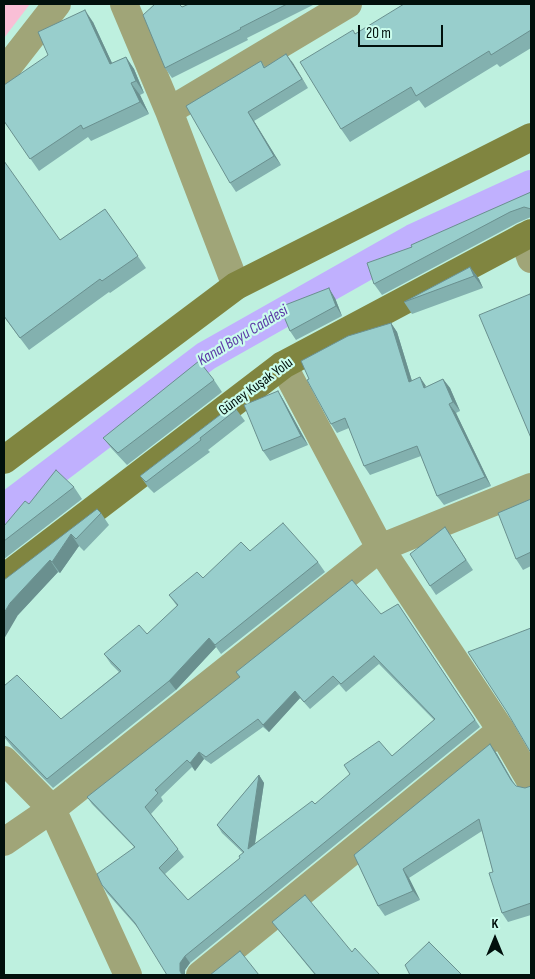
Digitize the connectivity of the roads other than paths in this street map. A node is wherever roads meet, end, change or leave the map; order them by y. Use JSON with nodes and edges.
{"nodes":[{"id":1,"x":57,"y":4,"type":"edge"},
{"id":2,"x":124,"y":4,"type":"edge"},
{"id":3,"x":348,"y":4,"type":"edge"},
{"id":4,"x":4,"y":72,"type":"edge"},
{"id":5,"x":169,"y":111,"type":"junction"},
{"id":6,"x":531,"y":137,"type":"edge"},
{"id":7,"x":528,"y":243,"type":"edge"},
{"id":8,"x":236,"y":286,"type":"junction"},
{"id":9,"x":284,"y":365,"type":"junction"},
{"id":10,"x":4,"y":460,"type":"edge"},
{"id":11,"x":531,"y":487,"type":"edge"},
{"id":12,"x":380,"y":548,"type":"junction"},
{"id":13,"x":4,"y":578,"type":"edge"},
{"id":14,"x":501,"y":730,"type":"junction"},
{"id":15,"x":4,"y":760,"type":"edge"},
{"id":16,"x":531,"y":779,"type":"edge"},
{"id":17,"x":52,"y":809,"type":"junction"},
{"id":18,"x":4,"y":842,"type":"edge"},
{"id":19,"x":128,"y":975,"type":"edge"},
{"id":20,"x":200,"y":975,"type":"edge"}],
"edges":[{"from":1,"to":4,"type":"street"},
{"from":2,"to":5,"type":"street"},
{"from":3,"to":5,"type":"street"},
{"from":5,"to":8,"type":"street"},
{"from":6,"to":8,"type":"main road"},
{"from":7,"to":9,"type":"main road","name":"Güney Kuşak Yolu"},
{"from":8,"to":10,"type":"main road"},
{"from":9,"to":12,"type":"street"},
{"from":9,"to":13,"type":"main road","name":"Güney Kuşak Yolu"},
{"from":11,"to":12,"type":"street"},
{"from":12,"to":14,"type":"street"},
{"from":12,"to":17,"type":"street"},
{"from":14,"to":16,"type":"street"},
{"from":14,"to":20,"type":"street"},
{"from":15,"to":17,"type":"street"},
{"from":17,"to":18,"type":"street"},
{"from":17,"to":19,"type":"street"}]}
